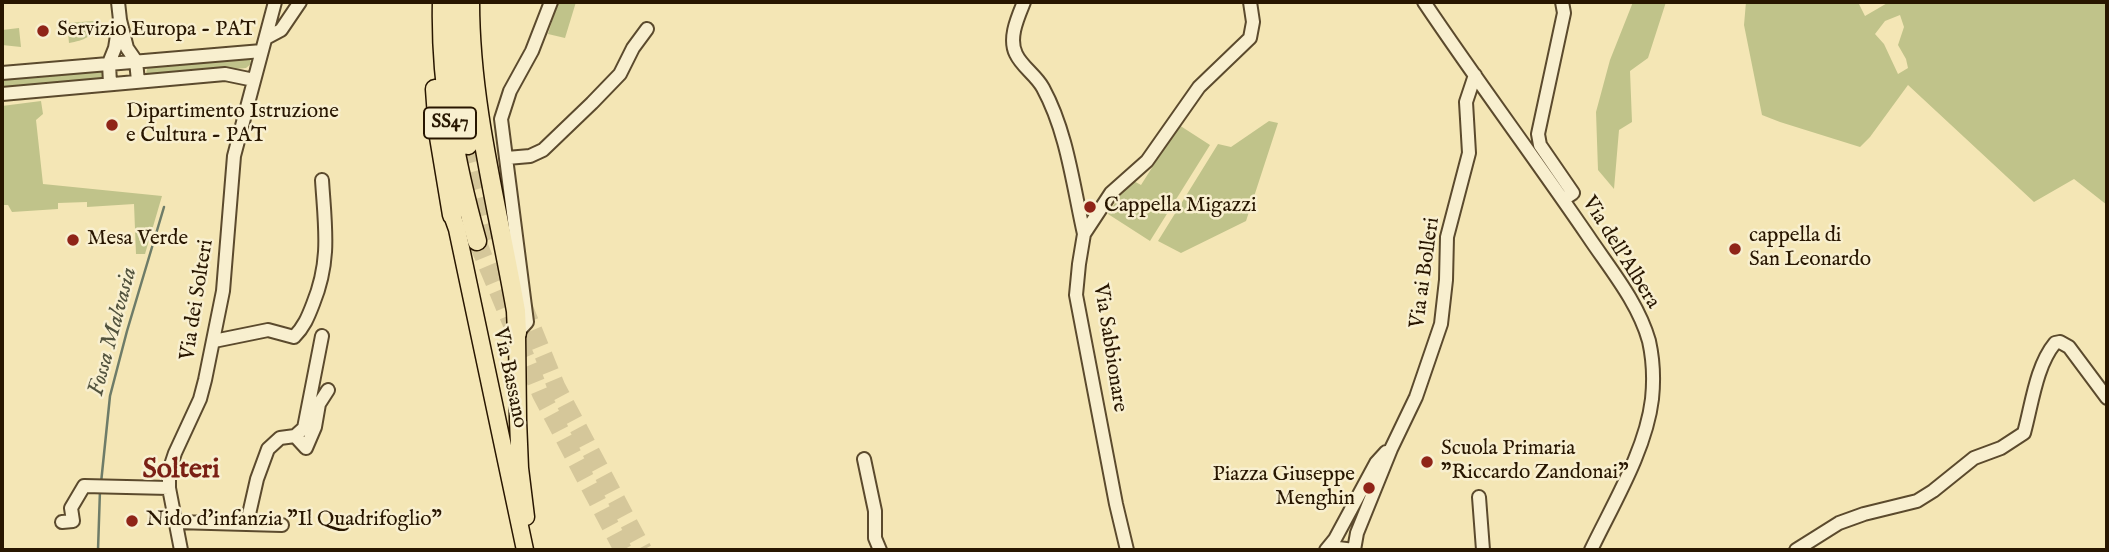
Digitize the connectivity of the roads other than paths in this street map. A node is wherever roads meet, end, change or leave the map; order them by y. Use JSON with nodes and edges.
{"nodes":[{"id":1,"x":118,"y":2,"type":"edge"},
{"id":2,"x":275,"y":2,"type":"edge"},
{"id":3,"x":300,"y":2,"type":"edge"},
{"id":4,"x":434,"y":2,"type":"edge"},
{"id":5,"x":442,"y":2,"type":"edge"},
{"id":6,"x":456,"y":2,"type":"edge"},
{"id":7,"x":470,"y":2,"type":"edge"},
{"id":8,"x":551,"y":2,"type":"edge"},
{"id":9,"x":1024,"y":2,"type":"edge"},
{"id":10,"x":1250,"y":2,"type":"edge"},
{"id":11,"x":1424,"y":2,"type":"edge"},
{"id":12,"x":1562,"y":2,"type":"edge"},
{"id":13,"x":120,"y":20,"type":"junction"},
{"id":14,"x":647,"y":29,"type":"dead end"},
{"id":15,"x":266,"y":38,"type":"junction"},
{"id":16,"x":262,"y":51,"type":"junction"},
{"id":17,"x":136,"y":61,"type":"junction"},
{"id":18,"x":109,"y":64,"type":"junction"},
{"id":19,"x":2,"y":73,"type":"edge"},
{"id":20,"x":1475,"y":75,"type":"junction"},
{"id":21,"x":254,"y":80,"type":"junction"},
{"id":22,"x":138,"y":81,"type":"junction"},
{"id":23,"x":110,"y":84,"type":"junction"},
{"id":24,"x":2,"y":93,"type":"edge"},
{"id":25,"x":468,"y":145,"type":"tunnel mouth"},
{"id":26,"x":507,"y":158,"type":"junction"},
{"id":27,"x":322,"y":180,"type":"dead end"},
{"id":28,"x":1564,"y":199,"type":"junction"},
{"id":29,"x":452,"y":215,"type":"joint"},
{"id":30,"x":1084,"y":234,"type":"junction"},
{"id":31,"x":477,"y":241,"type":"tunnel mouth"},
{"id":32,"x":517,"y":334,"type":"junction"},
{"id":33,"x":323,"y":336,"type":"dead end"},
{"id":34,"x":214,"y":341,"type":"junction"},
{"id":35,"x":328,"y":390,"type":"dead end"},
{"id":36,"x":2107,"y":398,"type":"edge"},
{"id":37,"x":295,"y":436,"type":"junction"},
{"id":38,"x":1390,"y":451,"type":"junction"},
{"id":39,"x":864,"y":459,"type":"dead end"},
{"id":40,"x":169,"y":488,"type":"junction"},
{"id":41,"x":1479,"y":497,"type":"dead end"},
{"id":42,"x":62,"y":522,"type":"dead end"},
{"id":43,"x":176,"y":522,"type":"junction"},
{"id":44,"x":247,"y":523,"type":"junction"},
{"id":45,"x":282,"y":524,"type":"dead end"},
{"id":46,"x":1328,"y":549,"type":"edge"},
{"id":47,"x":181,"y":550,"type":"edge"},
{"id":48,"x":528,"y":550,"type":"edge"},
{"id":49,"x":880,"y":550,"type":"edge"},
{"id":50,"x":1127,"y":550,"type":"edge"},
{"id":51,"x":1483,"y":550,"type":"edge"},
{"id":52,"x":1591,"y":550,"type":"edge"},
{"id":53,"x":1796,"y":550,"type":"edge"}],
"edges":[{"from":1,"to":13,"type":"street"},
{"from":2,"to":15,"type":"street","name":"Via dei Solteri"},
{"from":3,"to":15,"type":"street"},
{"from":4,"to":29,"type":"highway"},
{"from":5,"to":31,"type":"highway","number":"SS47"},
{"from":6,"to":25,"type":"highway","number":"SS47"},
{"from":7,"to":32,"type":"highway"},
{"from":8,"to":26,"type":"street"},
{"from":9,"to":30,"type":"street"},
{"from":10,"to":30,"type":"street","name":"Via Sabbionare"},
{"from":11,"to":20,"type":"street"},
{"from":12,"to":28,"type":"street"},
{"from":13,"to":17,"type":"street"},
{"from":13,"to":18,"type":"street"},
{"from":14,"to":26,"type":"street"},
{"from":15,"to":16,"type":"street","name":"Via dei Solteri"},
{"from":16,"to":17,"type":"street"},
{"from":16,"to":21,"type":"street","name":"Via dei Solteri"},
{"from":17,"to":18,"type":"street"},
{"from":17,"to":22,"type":"street"},
{"from":18,"to":19,"type":"street"},
{"from":18,"to":23,"type":"street"},
{"from":20,"to":28,"type":"street","name":"Via dell'Albera"},
{"from":20,"to":38,"type":"street","name":"Via ai Bolleri"},
{"from":21,"to":22,"type":"street"},
{"from":21,"to":34,"type":"street","name":"Via dei Solteri"},
{"from":22,"to":23,"type":"street"},
{"from":23,"to":24,"type":"street"},
{"from":26,"to":32,"type":"street"},
{"from":27,"to":34,"type":"street"},
{"from":28,"to":52,"type":"street","name":"Via dell'Albera"},
{"from":29,"to":48,"type":"main road","name":"Via Bassano"},
{"from":30,"to":50,"type":"street","name":"Via Sabbionare"},
{"from":32,"to":48,"type":"main road"},
{"from":33,"to":37,"type":"street"},
{"from":34,"to":40,"type":"street","name":"Via dei Solteri"},
{"from":35,"to":37,"type":"street"},
{"from":36,"to":53,"type":"street"},
{"from":37,"to":44,"type":"street"},
{"from":38,"to":46,"type":"street"},
{"from":38,"to":46,"type":"street"},
{"from":39,"to":49,"type":"street"},
{"from":40,"to":42,"type":"street"},
{"from":40,"to":43,"type":"street","name":"Via dei Solteri"},
{"from":41,"to":51,"type":"street"},
{"from":43,"to":44,"type":"street"},
{"from":43,"to":47,"type":"street","name":"Via dei Solteri"},
{"from":44,"to":45,"type":"street"}]}
